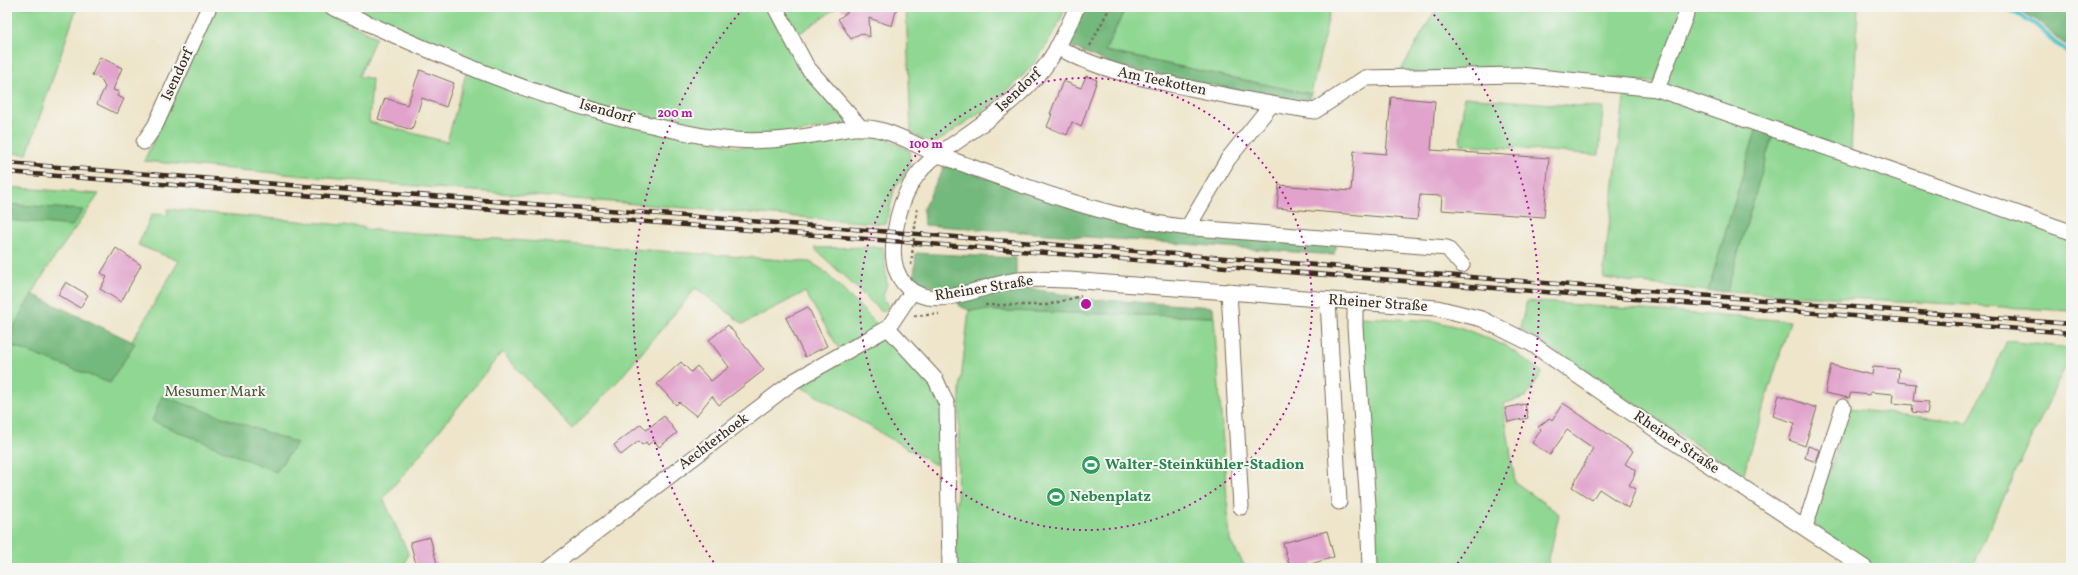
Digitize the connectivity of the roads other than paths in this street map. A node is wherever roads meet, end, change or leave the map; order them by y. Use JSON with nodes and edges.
{"nodes":[{"id":1,"x":209,"y":7,"type":"edge"},
{"id":2,"x":332,"y":7,"type":"edge"},
{"id":3,"x":776,"y":7,"type":"edge"},
{"id":4,"x":1077,"y":7,"type":"edge"},
{"id":5,"x":1689,"y":7,"type":"edge"},
{"id":6,"x":1058,"y":47,"type":"junction"},
{"id":7,"x":1658,"y":89,"type":"junction"},
{"id":8,"x":1271,"y":105,"type":"junction"},
{"id":9,"x":861,"y":128,"type":"junction"},
{"id":10,"x":144,"y":142,"type":"dead end"},
{"id":11,"x":938,"y":155,"type":"junction"},
{"id":12,"x":900,"y":211,"type":"joint"},
{"id":13,"x":1188,"y":227,"type":"junction"},
{"id":14,"x":2071,"y":232,"type":"edge"},
{"id":15,"x":1462,"y":265,"type":"dead end"},
{"id":16,"x":912,"y":292,"type":"junction"},
{"id":17,"x":1229,"y":292,"type":"junction"},
{"id":18,"x":1328,"y":300,"type":"junction"},
{"id":19,"x":1356,"y":301,"type":"junction"},
{"id":20,"x":888,"y":328,"type":"junction"},
{"id":21,"x":1843,"y":407,"type":"dead end"},
{"id":22,"x":1340,"y":502,"type":"dead end"},
{"id":23,"x":1241,"y":507,"type":"dead end"},
{"id":24,"x":1805,"y":527,"type":"junction"},
{"id":25,"x":1862,"y":567,"type":"edge"},
{"id":26,"x":549,"y":568,"type":"edge"},
{"id":27,"x":950,"y":568,"type":"edge"},
{"id":28,"x":1370,"y":568,"type":"edge"}],
"edges":[{"from":1,"to":10,"type":"street","name":"Isendorf"},
{"from":2,"to":9,"type":"street","name":"Isendorf"},
{"from":3,"to":9,"type":"street"},
{"from":4,"to":6,"type":"street","name":"Isendorf"},
{"from":5,"to":7,"type":"street"},
{"from":6,"to":8,"type":"street","name":"Am Teekotten"},
{"from":6,"to":11,"type":"street","name":"Isendorf"},
{"from":7,"to":8,"type":"street","name":"Am Teekotten"},
{"from":7,"to":14,"type":"street","name":"Am Teekotten"},
{"from":8,"to":13,"type":"street"},
{"from":9,"to":11,"type":"street","name":"Isendorf"},
{"from":11,"to":12,"type":"street","name":"Isendorf"},
{"from":11,"to":13,"type":"street"},
{"from":12,"to":16,"type":"street","name":"Rheiner Straße"},
{"from":13,"to":15,"type":"street"},
{"from":16,"to":17,"type":"street","name":"Rheiner Straße"},
{"from":16,"to":20,"type":"street","name":"Aechterhoek"},
{"from":17,"to":18,"type":"street","name":"Rheiner Straße"},
{"from":17,"to":23,"type":"street"},
{"from":18,"to":19,"type":"street","name":"Rheiner Straße"},
{"from":18,"to":22,"type":"street"},
{"from":19,"to":24,"type":"street","name":"Rheiner Straße"},
{"from":19,"to":28,"type":"street"},
{"from":20,"to":26,"type":"street","name":"Aechterhoek"},
{"from":20,"to":27,"type":"street"},
{"from":21,"to":24,"type":"street"},
{"from":24,"to":25,"type":"street","name":"Rheiner Straße"}]}
